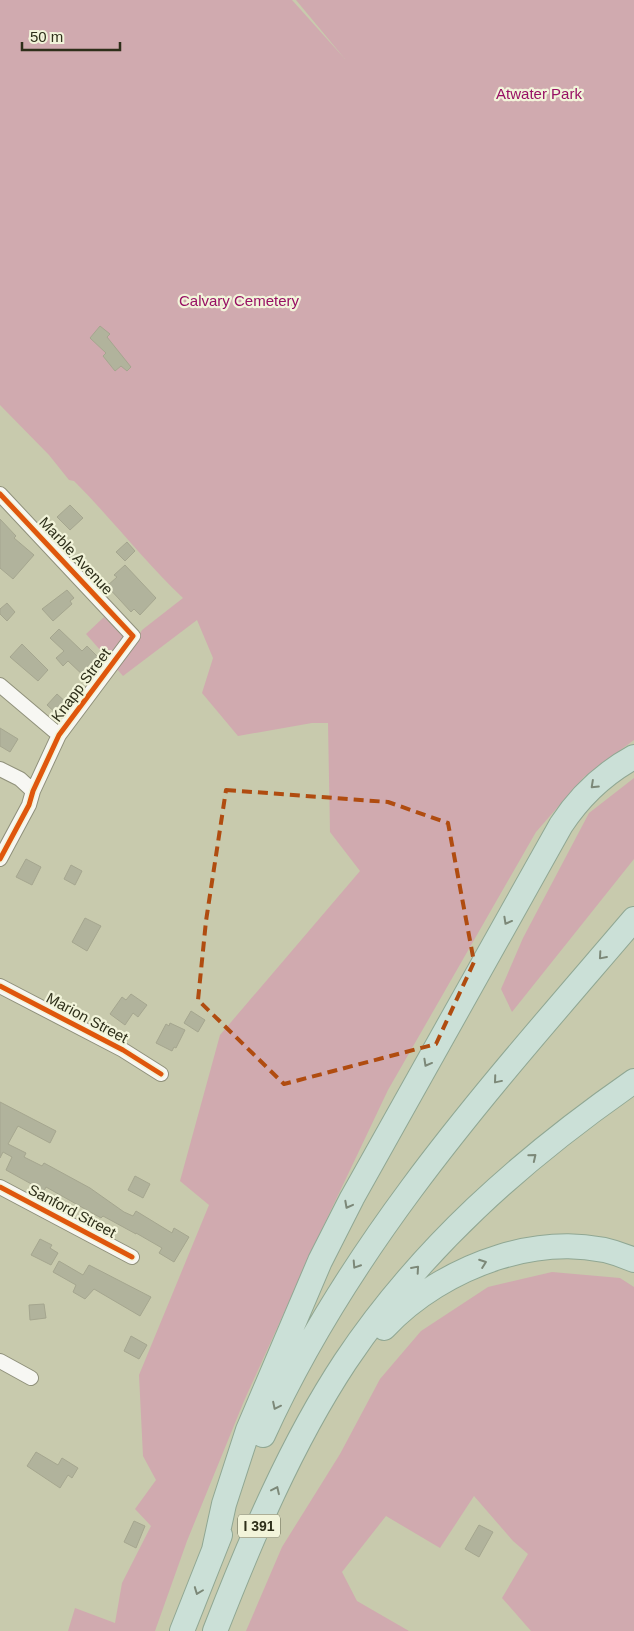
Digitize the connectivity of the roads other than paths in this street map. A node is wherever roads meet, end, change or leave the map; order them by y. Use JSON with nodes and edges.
{"nodes":[{"id":1,"x":0,"y":494,"type":"edge"},
{"id":2,"x":133,"y":636,"type":"joint"},
{"id":3,"x":0,"y":685,"type":"edge"},
{"id":4,"x":59,"y":735,"type":"junction"},
{"id":5,"x":634,"y":758,"type":"edge"},
{"id":6,"x":0,"y":769,"type":"edge"},
{"id":7,"x":33,"y":791,"type":"junction"},
{"id":8,"x":0,"y":859,"type":"edge"},
{"id":9,"x":634,"y":919,"type":"edge"},
{"id":10,"x":0,"y":986,"type":"edge"},
{"id":11,"x":161,"y":1074,"type":"dead end"},
{"id":12,"x":634,"y":1081,"type":"edge"},
{"id":13,"x":0,"y":1187,"type":"edge"},
{"id":14,"x":132,"y":1257,"type":"dead end"},
{"id":15,"x":634,"y":1260,"type":"edge"},
{"id":16,"x":0,"y":1362,"type":"edge"},
{"id":17,"x":31,"y":1378,"type":"dead end"},
{"id":18,"x":309,"y":1424,"type":"junction"},
{"id":19,"x":249,"y":1548,"type":"junction"},
{"id":20,"x":214,"y":1550,"type":"junction"},
{"id":21,"x":182,"y":1631,"type":"edge"},
{"id":22,"x":215,"y":1631,"type":"edge"},
{"id":23,"x":226,"y":1631,"type":"edge"}],
"edges":[{"from":1,"to":2,"type":"street","name":"Marble Avenue"},
{"from":2,"to":4,"type":"street","name":"Knapp Street"},
{"from":3,"to":4,"type":"street"},
{"from":4,"to":7,"type":"street","name":"Knapp Street"},
{"from":5,"to":20,"type":"highway","one_way":true},
{"from":6,"to":7,"type":"street"},
{"from":7,"to":8,"type":"street","name":"Knapp Street"},
{"from":9,"to":20,"type":"highway","one_way":true},
{"from":10,"to":11,"type":"street","name":"Marion Street"},
{"from":18,"to":12,"type":"highway","one_way":true},
{"from":13,"to":14,"type":"street","name":"Sanford Street"},
{"from":18,"to":15,"type":"highway","one_way":true},
{"from":16,"to":17,"type":"street"},
{"from":19,"to":18,"type":"highway","number":"I 391","one_way":true},
{"from":19,"to":22,"type":"highway","number":"I 391"},
{"from":19,"to":23,"type":"highway"},
{"from":20,"to":21,"type":"highway","one_way":true}]}
